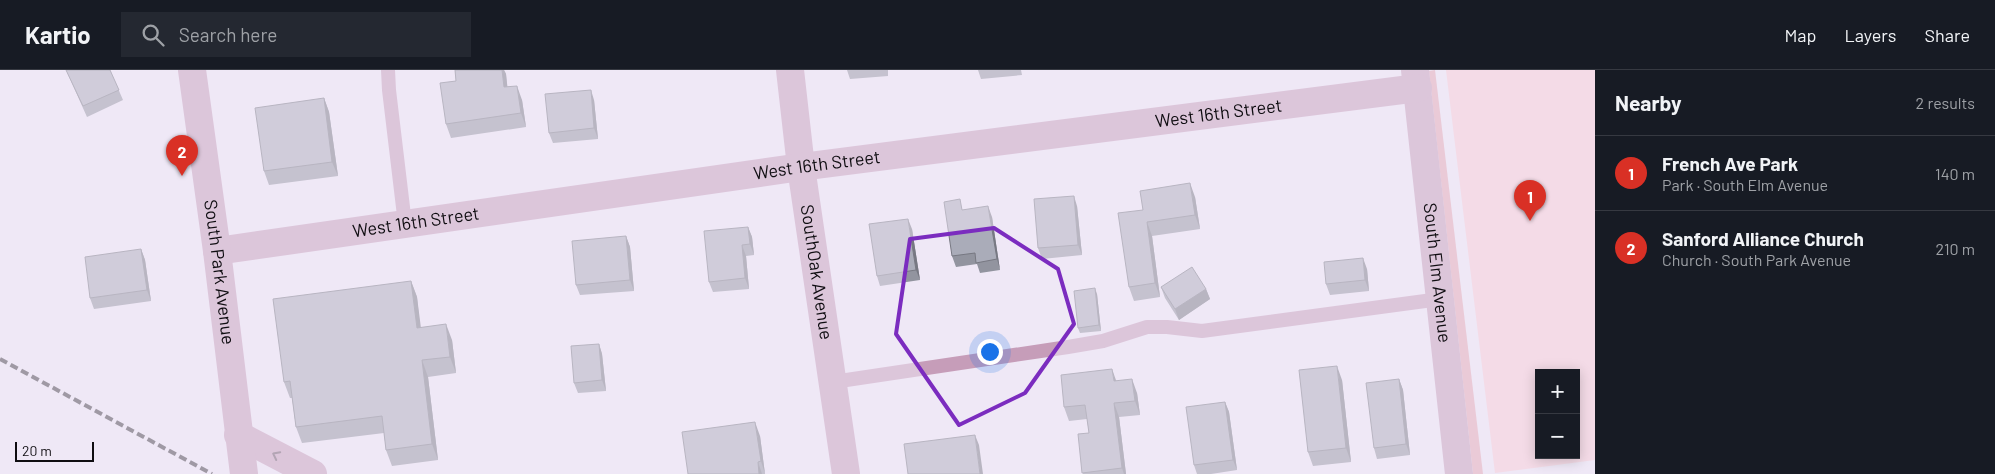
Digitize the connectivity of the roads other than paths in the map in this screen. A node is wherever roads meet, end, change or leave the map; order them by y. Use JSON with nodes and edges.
{"nodes":[{"id":1,"x":192,"y":70,"type":"edge"},
{"id":2,"x":388,"y":70,"type":"edge"},
{"id":3,"x":790,"y":70,"type":"edge"},
{"id":4,"x":1416,"y":79,"type":"edge"},
{"id":5,"x":801,"y":167,"type":"junction"},
{"id":6,"x":406,"y":224,"type":"junction"},
{"id":7,"x":217,"y":251,"type":"junction"},
{"id":8,"x":1440,"y":299,"type":"junction"},
{"id":9,"x":833,"y":382,"type":"junction"},
{"id":10,"x":238,"y":435,"type":"junction"},
{"id":11,"x":244,"y":474,"type":"edge"},
{"id":12,"x":313,"y":474,"type":"edge"},
{"id":13,"x":846,"y":474,"type":"edge"},
{"id":14,"x":1459,"y":474,"type":"edge"}],
"edges":[{"from":1,"to":7,"type":"street","name":"South Park Avenue"},
{"from":2,"to":6,"type":"lane"},
{"from":3,"to":5,"type":"street","name":"SouthOak Avenue"},
{"from":4,"to":5,"type":"street","name":"West 16th Street"},
{"from":4,"to":8,"type":"street","name":"South Elm Avenue"},
{"from":5,"to":6,"type":"street","name":"West 16th Street"},
{"from":5,"to":9,"type":"street","name":"SouthOak Avenue"},
{"from":6,"to":7,"type":"street","name":"West 16th Street"},
{"from":7,"to":10,"type":"street","name":"South Park Avenue"},
{"from":8,"to":9,"type":"lane"},
{"from":8,"to":14,"type":"street","name":"South Elm Avenue"},
{"from":9,"to":13,"type":"street","name":"SouthOak Avenue"},
{"from":10,"to":11,"type":"street","name":"South Park Avenue"},
{"from":12,"to":10,"type":"street","one_way":true}]}
